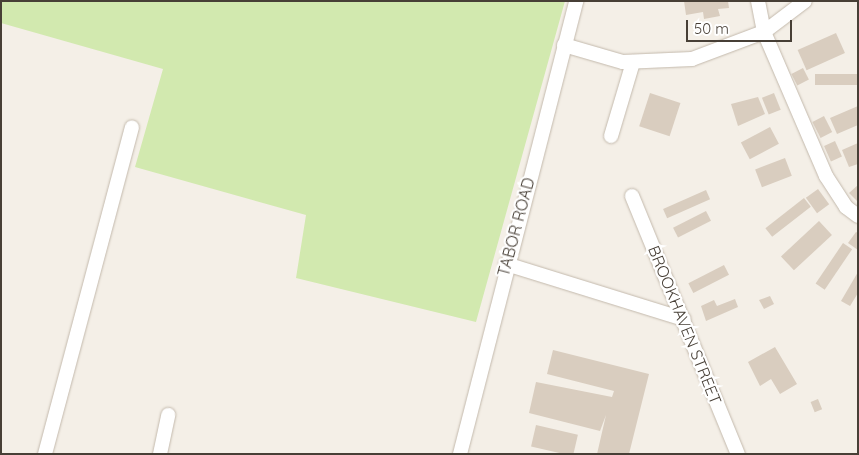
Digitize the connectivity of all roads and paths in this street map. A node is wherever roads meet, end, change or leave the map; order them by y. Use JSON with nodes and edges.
{"nodes":[{"id":1,"x":576,"y":1,"type":"edge"},
{"id":2,"x":758,"y":1,"type":"edge"},
{"id":3,"x":805,"y":1,"type":"edge"},
{"id":4,"x":764,"y":32,"type":"junction"},
{"id":5,"x":564,"y":45,"type":"junction"},
{"id":6,"x":633,"y":62,"type":"junction"},
{"id":7,"x":132,"y":127,"type":"dead end"},
{"id":8,"x":611,"y":136,"type":"dead end"},
{"id":9,"x":632,"y":196,"type":"dead end"},
{"id":10,"x":858,"y":216,"type":"edge"},
{"id":11,"x":506,"y":264,"type":"junction"},
{"id":12,"x":684,"y":319,"type":"junction"},
{"id":13,"x":168,"y":415,"type":"dead end"},
{"id":14,"x":44,"y":454,"type":"edge"},
{"id":15,"x":160,"y":454,"type":"edge"},
{"id":16,"x":460,"y":454,"type":"edge"},
{"id":17,"x":738,"y":454,"type":"edge"}],
"edges":[{"from":1,"to":5,"type":"street","name":"TABOR ROAD"},
{"from":2,"to":4,"type":"street"},
{"from":3,"to":4,"type":"street"},
{"from":4,"to":6,"type":"street"},
{"from":4,"to":10,"type":"street"},
{"from":5,"to":6,"type":"street"},
{"from":5,"to":11,"type":"street","name":"TABOR ROAD"},
{"from":6,"to":8,"type":"street"},
{"from":7,"to":14,"type":"street"},
{"from":9,"to":12,"type":"street","name":"BROOKHAVEN STREET"},
{"from":11,"to":12,"type":"street"},
{"from":11,"to":16,"type":"street","name":"TABOR ROAD"},
{"from":12,"to":17,"type":"street","name":"BROOKHAVEN STREET"},
{"from":13,"to":15,"type":"street"}]}
